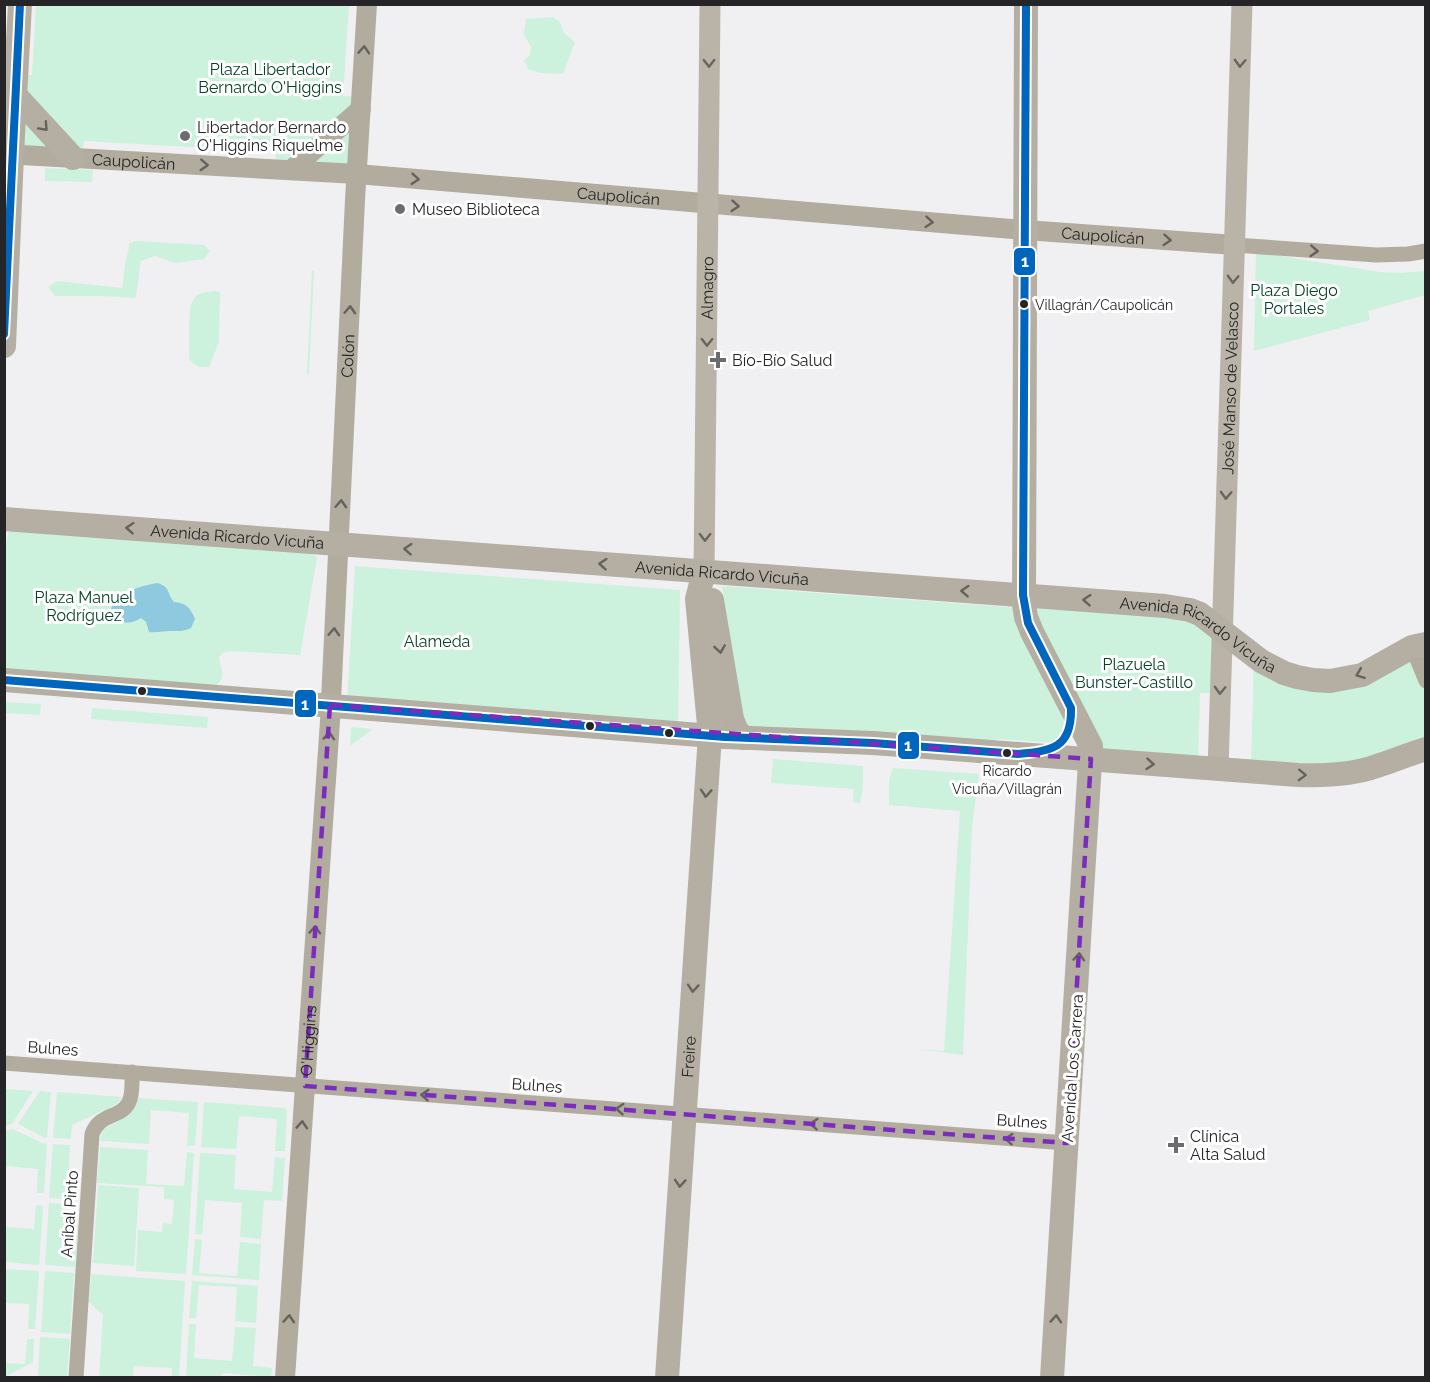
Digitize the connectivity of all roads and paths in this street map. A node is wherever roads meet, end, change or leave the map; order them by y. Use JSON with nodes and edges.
{"nodes":[{"id":1,"x":20,"y":4,"type":"edge"},
{"id":2,"x":367,"y":4,"type":"edge"},
{"id":3,"x":710,"y":4,"type":"edge"},
{"id":4,"x":1026,"y":4,"type":"edge"},
{"id":5,"x":1242,"y":4,"type":"edge"},
{"id":6,"x":15,"y":95,"type":"junction"},
{"id":7,"x":361,"y":109,"type":"junction"},
{"id":8,"x":8,"y":154,"type":"edge"},
{"id":9,"x":73,"y":158,"type":"junction"},
{"id":10,"x":291,"y":170,"type":"junction"},
{"id":11,"x":357,"y":174,"type":"junction"},
{"id":12,"x":708,"y":203,"type":"junction"},
{"id":13,"x":1025,"y":230,"type":"junction"},
{"id":14,"x":1234,"y":245,"type":"junction"},
{"id":15,"x":1425,"y":252,"type":"edge"},
{"id":16,"x":4,"y":346,"type":"edge"},
{"id":17,"x":4,"y":519,"type":"edge"},
{"id":18,"x":339,"y":544,"type":"junction"},
{"id":19,"x":704,"y":572,"type":"junction"},
{"id":20,"x":1023,"y":595,"type":"junction"},
{"id":21,"x":1222,"y":631,"type":"junction"},
{"id":22,"x":1419,"y":646,"type":"edge"},
{"id":23,"x":4,"y":680,"type":"edge"},
{"id":24,"x":1425,"y":681,"type":"edge"},
{"id":25,"x":330,"y":705,"type":"junction"},
{"id":26,"x":1071,"y":708,"type":"junction"},
{"id":27,"x":710,"y":735,"type":"junction"},
{"id":28,"x":743,"y":738,"type":"junction"},
{"id":29,"x":1425,"y":749,"type":"edge"},
{"id":30,"x":1018,"y":754,"type":"junction"},
{"id":31,"x":1091,"y":759,"type":"junction"},
{"id":32,"x":1218,"y":770,"type":"junction"},
{"id":33,"x":4,"y":1063,"type":"edge"},
{"id":34,"x":132,"y":1072,"type":"junction"},
{"id":35,"x":305,"y":1086,"type":"junction"},
{"id":36,"x":685,"y":1114,"type":"junction"},
{"id":37,"x":1067,"y":1143,"type":"junction"},
{"id":38,"x":76,"y":1377,"type":"edge"},
{"id":39,"x":285,"y":1377,"type":"edge"},
{"id":40,"x":667,"y":1377,"type":"edge"},
{"id":41,"x":1052,"y":1377,"type":"edge"}],
"edges":[{"from":1,"to":6,"type":"main road"},
{"from":7,"to":2,"type":"street","name":"Colón","one_way":true},
{"from":3,"to":12,"type":"main road","name":"Almagro","one_way":true},
{"from":4,"to":13,"type":"main road","name":"Avenida Los Carrera"},
{"from":5,"to":14,"type":"main road","name":"José Manso de Velasco","one_way":true},
{"from":6,"to":8,"type":"main road"},
{"from":6,"to":9,"type":"main road","one_way":true},
{"from":7,"to":10,"type":"street"},
{"from":7,"to":11,"type":"street","name":"Colón"},
{"from":8,"to":9,"type":"street","name":"Caupolicán"},
{"from":8,"to":16,"type":"main road"},
{"from":9,"to":10,"type":"street","name":"Caupolicán","one_way":true},
{"from":10,"to":11,"type":"street","name":"Caupolicán"},
{"from":11,"to":12,"type":"street","name":"Caupolicán","one_way":true},
{"from":18,"to":11,"type":"street","name":"Colón","one_way":true},
{"from":12,"to":13,"type":"street","name":"Caupolicán","one_way":true},
{"from":12,"to":19,"type":"main road","name":"Almagro","one_way":true},
{"from":13,"to":14,"type":"street","name":"Caupolicán","one_way":true},
{"from":13,"to":20,"type":"main road","name":"Avenida Los Carrera"},
{"from":14,"to":15,"type":"street","one_way":true},
{"from":14,"to":21,"type":"main road","name":"José Manso de Velasco","one_way":true},
{"from":18,"to":17,"type":"main road","name":"Avenida Ricardo Vicuña","one_way":true},
{"from":19,"to":18,"type":"main road","name":"Avenida Ricardo Vicuña","one_way":true},
{"from":25,"to":18,"type":"street","name":"Colón","one_way":true},
{"from":20,"to":19,"type":"main road","name":"Avenida Ricardo Vicuña","one_way":true},
{"from":19,"to":27,"type":"main road","name":"Almagro"},
{"from":19,"to":28,"type":"main road","name":"Almagro","one_way":true},
{"from":21,"to":20,"type":"main road","name":"Avenida Ricardo Vicuña","one_way":true},
{"from":20,"to":26,"type":"main road","name":"Avenida Los Carrera"},
{"from":22,"to":21,"type":"main road","name":"Avenida Ricardo Vicuña","one_way":true},
{"from":21,"to":32,"type":"main road","name":"José Manso de Velasco","one_way":true},
{"from":22,"to":24,"type":"street","name":"Avenida Ricardo Vicuña"},
{"from":23,"to":25,"type":"main road"},
{"from":25,"to":27,"type":"main road"},
{"from":35,"to":25,"type":"street","name":"O'Higgins","one_way":true},
{"from":26,"to":30,"type":"main road"},
{"from":26,"to":31,"type":"main road","name":"Avenida Los Carrera"},
{"from":27,"to":28,"type":"main road"},
{"from":27,"to":36,"type":"main road","name":"Freire","one_way":true},
{"from":28,"to":30,"type":"main road"},
{"from":32,"to":29,"type":"main road","one_way":true},
{"from":30,"to":31,"type":"main road"},
{"from":31,"to":32,"type":"main road","one_way":true},
{"from":37,"to":31,"type":"main road","name":"Avenida Los Carrera","one_way":true},
{"from":33,"to":34,"type":"street","name":"Bulnes"},
{"from":34,"to":35,"type":"street","name":"Bulnes"},
{"from":34,"to":38,"type":"street","name":"Aníbal Pinto"},
{"from":36,"to":35,"type":"street","name":"Bulnes","one_way":true},
{"from":39,"to":35,"type":"street","name":"O'Higgins","one_way":true},
{"from":37,"to":36,"type":"street","name":"Bulnes","one_way":true},
{"from":36,"to":40,"type":"main road","name":"Freire","one_way":true},
{"from":41,"to":37,"type":"main road","name":"Avenida Los Carrera","one_way":true}]}
